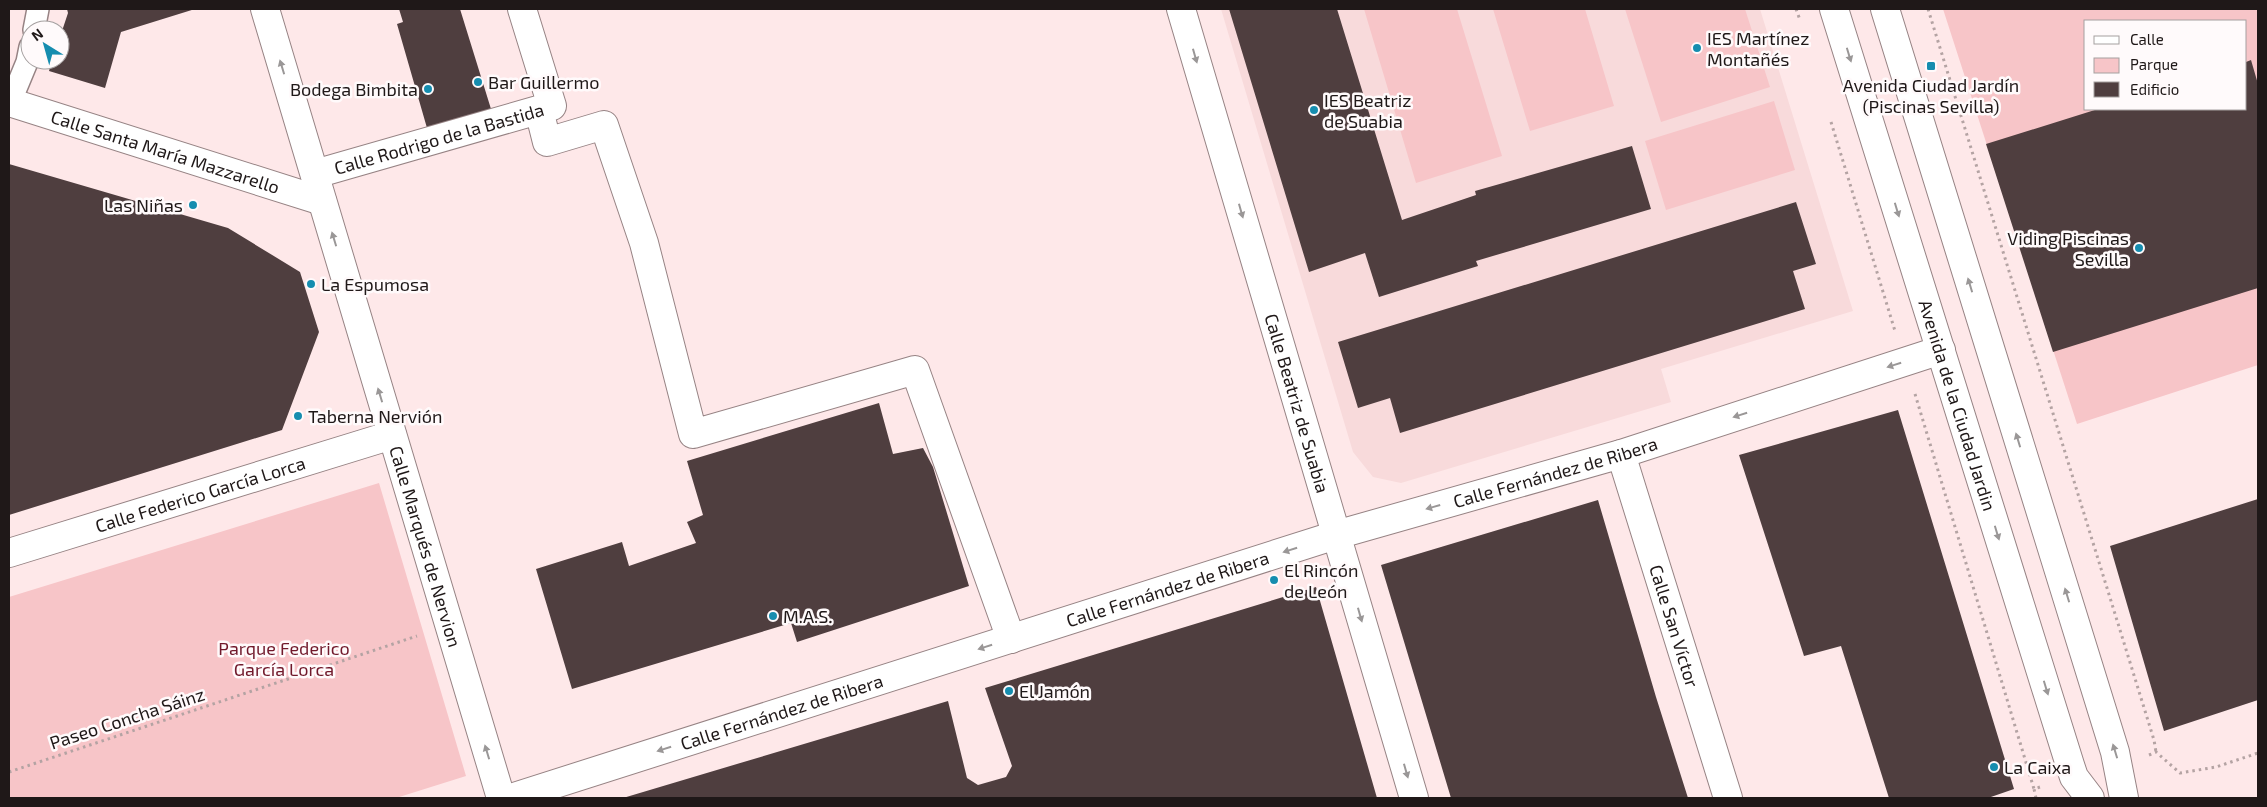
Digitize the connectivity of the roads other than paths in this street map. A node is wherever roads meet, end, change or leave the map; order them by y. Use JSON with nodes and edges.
{"nodes":[{"id":1,"x":265,"y":9,"type":"edge"},
{"id":2,"x":522,"y":9,"type":"edge"},
{"id":3,"x":1181,"y":9,"type":"edge"},
{"id":4,"x":1834,"y":9,"type":"edge"},
{"id":5,"x":1885,"y":9,"type":"edge"},
{"id":6,"x":24,"y":70,"type":"edge"},
{"id":7,"x":10,"y":102,"type":"edge"},
{"id":8,"x":539,"y":110,"type":"junction"},
{"id":9,"x":314,"y":174,"type":"junction"},
{"id":10,"x":322,"y":201,"type":"junction"},
{"id":11,"x":1941,"y":350,"type":"junction"},
{"id":12,"x":392,"y":435,"type":"junction"},
{"id":13,"x":1621,"y":454,"type":"junction"},
{"id":14,"x":1336,"y":535,"type":"junction"},
{"id":15,"x":9,"y":553,"type":"edge"},
{"id":16,"x":1011,"y":639,"type":"junction"},
{"id":17,"x":501,"y":798,"type":"edge"},
{"id":18,"x":511,"y":798,"type":"edge"},
{"id":19,"x":1414,"y":798,"type":"edge"},
{"id":20,"x":1728,"y":798,"type":"edge"},
{"id":21,"x":2090,"y":798,"type":"edge"},
{"id":22,"x":2124,"y":798,"type":"edge"}],
"edges":[{"from":9,"to":1,"type":"street","name":"Calle Marqués de Nervion","one_way":true},
{"from":2,"to":8,"type":"street","name":"Calle Rodrigo de la Bastida"},
{"from":3,"to":14,"type":"street","name":"Calle Beatriz de Suabia","one_way":true},
{"from":4,"to":11,"type":"street","name":"Avenida de la Ciudad Jardin","one_way":true},
{"from":22,"to":5,"type":"street","one_way":true},
{"from":6,"to":7,"type":"lane"},
{"from":7,"to":10,"type":"street","name":"Calle Santa María Mazzarello"},
{"from":8,"to":9,"type":"street","name":"Calle Rodrigo de la Bastida"},
{"from":8,"to":16,"type":"street"},
{"from":9,"to":10,"type":"street","name":"Calle Marqués de Nervion"},
{"from":12,"to":10,"type":"street","name":"Calle Marqués de Nervion","one_way":true},
{"from":11,"to":13,"type":"street","name":"Calle Fernández de Ribera","one_way":true},
{"from":11,"to":21,"type":"street","name":"Avenida de la Ciudad Jardin","one_way":true},
{"from":12,"to":15,"type":"street","name":"Calle Federico García Lorca"},
{"from":17,"to":12,"type":"street","name":"Calle Marqués de Nervion","one_way":true},
{"from":13,"to":14,"type":"street","name":"Calle Fernández de Ribera","one_way":true},
{"from":13,"to":20,"type":"street","name":"Calle San Víctor"},
{"from":14,"to":16,"type":"street","name":"Calle Fernández de Ribera","one_way":true},
{"from":14,"to":19,"type":"street","name":"Calle Beatriz de Suabia","one_way":true},
{"from":16,"to":18,"type":"street","name":"Calle Fernández de Ribera","one_way":true}]}
